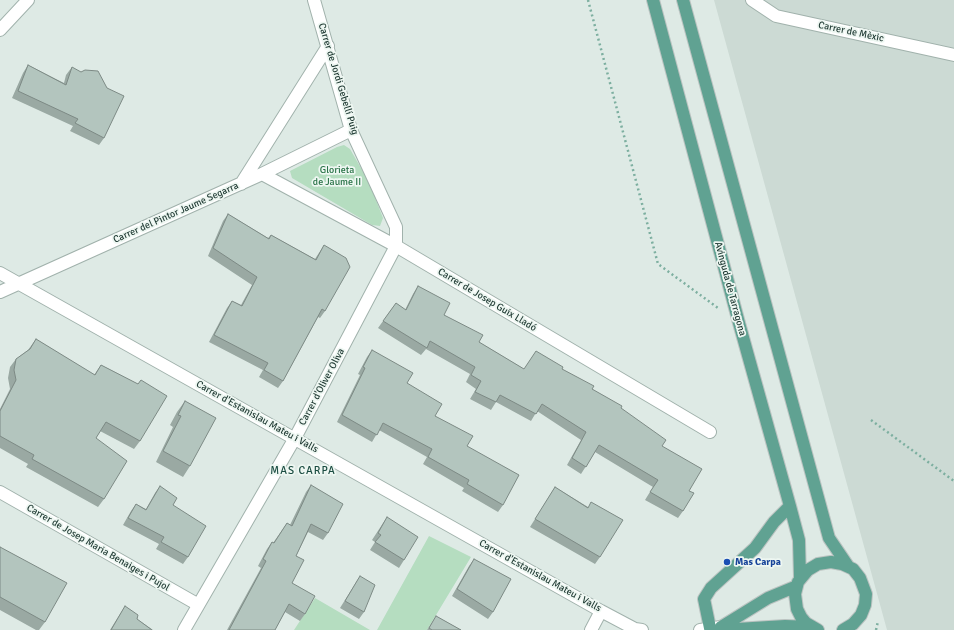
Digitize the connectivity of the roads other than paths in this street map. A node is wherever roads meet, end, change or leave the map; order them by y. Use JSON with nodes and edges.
{"nodes":[{"id":1,"x":28,"y":0,"type":"edge"},
{"id":2,"x":314,"y":0,"type":"edge"},
{"id":3,"x":653,"y":0,"type":"edge"},
{"id":4,"x":683,"y":0,"type":"edge"},
{"id":5,"x":752,"y":0,"type":"edge"},
{"id":6,"x":0,"y":30,"type":"edge"},
{"id":7,"x":328,"y":46,"type":"junction"},
{"id":8,"x":954,"y":55,"type":"edge"},
{"id":9,"x":351,"y":130,"type":"junction"},
{"id":10,"x":262,"y":174,"type":"junction"},
{"id":11,"x":241,"y":184,"type":"junction"},
{"id":12,"x":396,"y":246,"type":"junction"},
{"id":13,"x":0,"y":273,"type":"edge"},
{"id":14,"x":19,"y":284,"type":"junction"},
{"id":15,"x":0,"y":292,"type":"edge"},
{"id":16,"x":710,"y":432,"type":"dead end"},
{"id":17,"x":295,"y":438,"type":"junction"},
{"id":18,"x":0,"y":492,"type":"edge"},
{"id":19,"x":790,"y":506,"type":"junction"},
{"id":20,"x":848,"y":566,"type":"junction"},
{"id":21,"x":798,"y":582,"type":"junction"},
{"id":22,"x":197,"y":604,"type":"junction"},
{"id":23,"x":601,"y":610,"type":"junction"},
{"id":24,"x":861,"y":615,"type":"junction"},
{"id":25,"x":710,"y":628,"type":"edge"},
{"id":26,"x":815,"y":629,"type":"edge"},
{"id":27,"x":184,"y":630,"type":"edge"},
{"id":28,"x":591,"y":630,"type":"edge"},
{"id":29,"x":642,"y":630,"type":"edge"},
{"id":30,"x":843,"y":630,"type":"edge"},
{"id":31,"x":859,"y":630,"type":"edge"}],
"edges":[{"from":1,"to":6,"type":"street"},
{"from":2,"to":7,"type":"street","name":"Carrer de Jordi Gebellí Puig"},
{"from":3,"to":19,"type":"main road","name":"Avinguda de Tarragona"},
{"from":4,"to":20,"type":"main road"},
{"from":5,"to":8,"type":"street","name":"Carrer de Mèxic"},
{"from":7,"to":9,"type":"street","name":"Carrer de Jordi Gebellí Puig"},
{"from":7,"to":11,"type":"street"},
{"from":9,"to":10,"type":"street","name":"Carrer del Pintor Jaume Segarra"},
{"from":9,"to":12,"type":"street","name":"Carrer de Jordi Gebellí Puig"},
{"from":10,"to":11,"type":"street","name":"Carrer del Pintor Jaume Segarra"},
{"from":10,"to":12,"type":"street","name":"Carrer de Josep Guix Lladó"},
{"from":11,"to":14,"type":"street","name":"Carrer del Pintor Jaume Segarra"},
{"from":12,"to":16,"type":"street","name":"Carrer de Josep Guix Lladó"},
{"from":12,"to":17,"type":"street","name":"Carrer d'Oliver Oliva"},
{"from":13,"to":14,"type":"street","name":"Carrer d'Estanislau Mateu i Valls"},
{"from":14,"to":15,"type":"street","name":"Carrer del Pintor Jaume Segarra"},
{"from":14,"to":17,"type":"street","name":"Carrer d'Estanislau Mateu i Valls"},
{"from":17,"to":22,"type":"street","name":"Carrer d'Oliver Oliva"},
{"from":17,"to":23,"type":"street","name":"Carrer d'Estanislau Mateu i Valls"},
{"from":18,"to":22,"type":"street","name":"Carrer de Josep Maria Benaiges i Pujol"},
{"from":19,"to":21,"type":"main road","name":"Avinguda de Tarragona"},
{"from":19,"to":25,"type":"main road"},
{"from":20,"to":21,"type":"main road"},
{"from":20,"to":24,"type":"main road"},
{"from":21,"to":25,"type":"main road"},
{"from":21,"to":26,"type":"main road","name":"Avinguda de Tarragona"},
{"from":22,"to":27,"type":"street","name":"Carrer d'Oliver Oliva"},
{"from":23,"to":28,"type":"street"},
{"from":23,"to":29,"type":"street","name":"Carrer d'Estanislau Mateu i Valls"},
{"from":24,"to":30,"type":"main road"},
{"from":24,"to":31,"type":"main road"},
{"from":25,"to":26,"type":"main road"}]}
